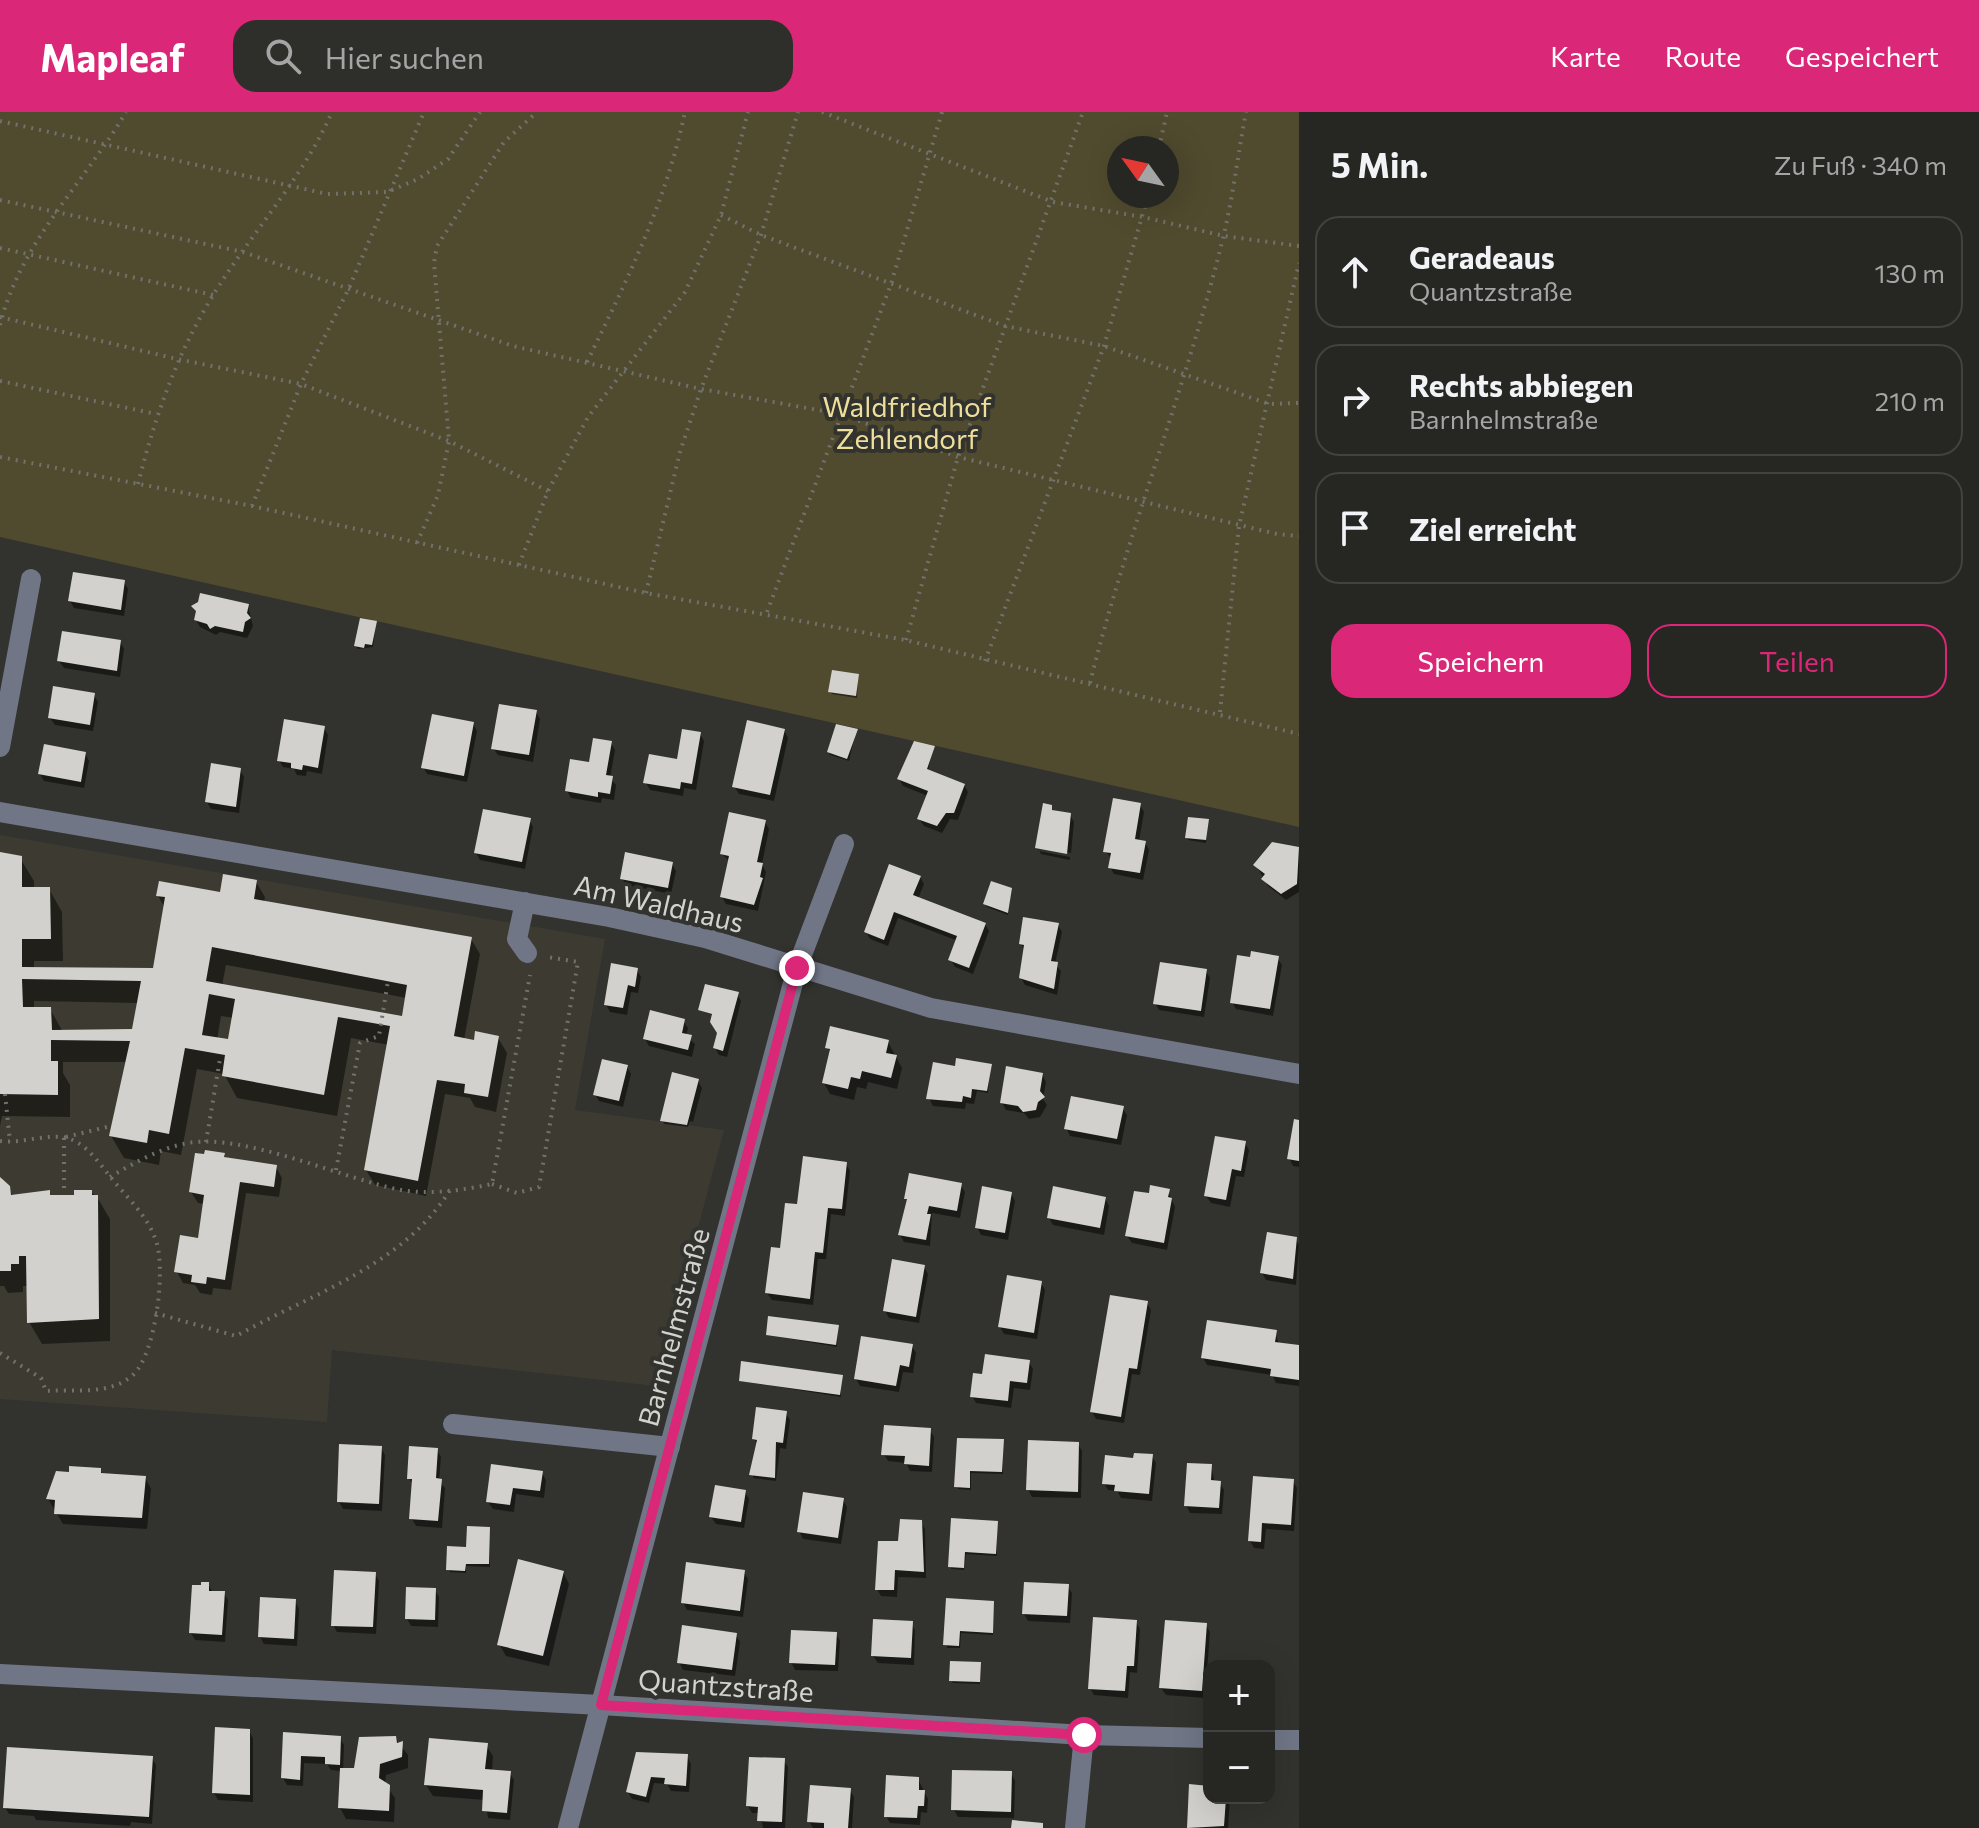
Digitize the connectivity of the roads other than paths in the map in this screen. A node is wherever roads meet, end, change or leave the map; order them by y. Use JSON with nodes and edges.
{"nodes":[{"id":1,"x":31,"y":579,"type":"dead end"},
{"id":2,"x":0,"y":747,"type":"edge"},
{"id":3,"x":0,"y":812,"type":"edge"},
{"id":4,"x":844,"y":844,"type":"dead end"},
{"id":5,"x":525,"y":902,"type":"junction"},
{"id":6,"x":530,"y":953,"type":"road end"},
{"id":7,"x":797,"y":968,"type":"junction"},
{"id":8,"x":1299,"y":1074,"type":"edge"},
{"id":9,"x":453,"y":1424,"type":"dead end"},
{"id":10,"x":670,"y":1447,"type":"junction"},
{"id":11,"x":0,"y":1674,"type":"edge"},
{"id":12,"x":601,"y":1705,"type":"junction"},
{"id":13,"x":1084,"y":1735,"type":"junction"},
{"id":14,"x":1203,"y":1738,"type":"edge"},
{"id":15,"x":1275,"y":1740,"type":"edge"},
{"id":16,"x":1299,"y":1740,"type":"edge"},
{"id":17,"x":568,"y":1828,"type":"edge"},
{"id":18,"x":1075,"y":1828,"type":"edge"}],
"edges":[{"from":1,"to":2,"type":"street"},
{"from":3,"to":5,"type":"street","name":"Am Waldhaus"},
{"from":4,"to":7,"type":"street","name":"Barnhelmstraße"},
{"from":5,"to":6,"type":"street"},
{"from":5,"to":7,"type":"street","name":"Am Waldhaus"},
{"from":7,"to":8,"type":"street","name":"Am Waldhaus"},
{"from":7,"to":10,"type":"street","name":"Barnhelmstraße"},
{"from":9,"to":10,"type":"street"},
{"from":10,"to":12,"type":"street","name":"Barnhelmstraße"},
{"from":11,"to":12,"type":"street","name":"Quantzstraße"},
{"from":12,"to":13,"type":"street","name":"Quantzstraße"},
{"from":12,"to":17,"type":"street","name":"Barnhelmstraße"},
{"from":13,"to":14,"type":"street","name":"Quantzstraße"},
{"from":13,"to":18,"type":"street"},
{"from":15,"to":16,"type":"street"}]}
